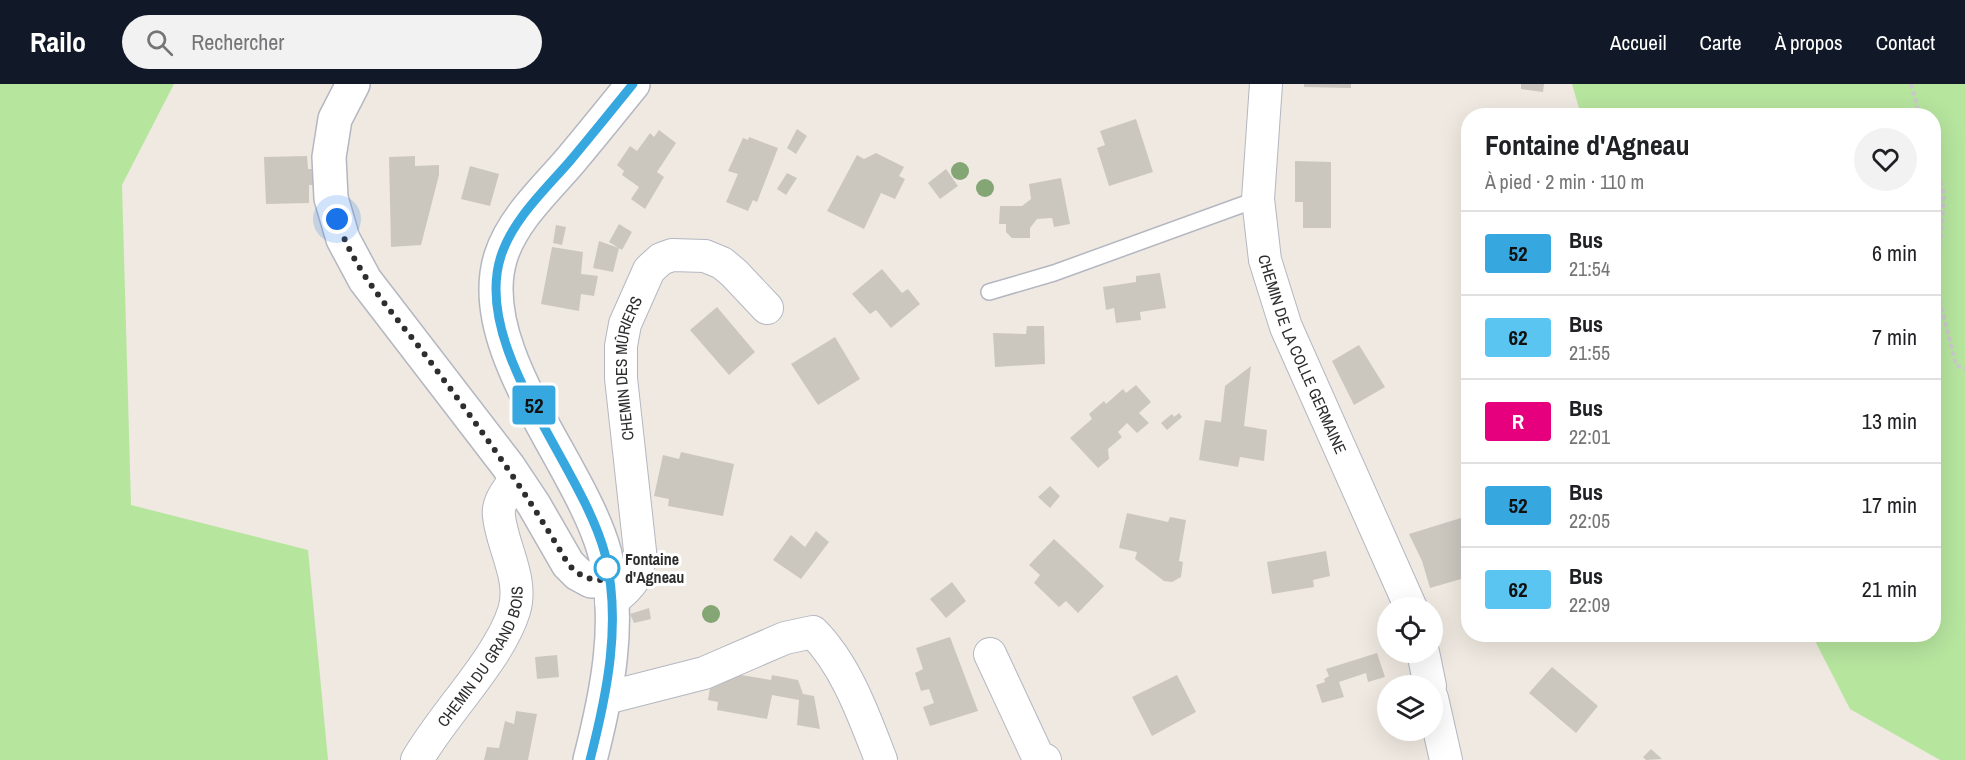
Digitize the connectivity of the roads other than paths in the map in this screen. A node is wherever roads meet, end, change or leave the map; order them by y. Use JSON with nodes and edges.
{"nodes":[{"id":1,"x":353,"y":84,"type":"edge"},
{"id":2,"x":633,"y":84,"type":"edge"},
{"id":3,"x":1266,"y":84,"type":"edge"},
{"id":4,"x":1258,"y":199,"type":"junction"},
{"id":5,"x":988,"y":292,"type":"dead end"},
{"id":6,"x":767,"y":308,"type":"dead end"},
{"id":7,"x":515,"y":480,"type":"junction"},
{"id":8,"x":610,"y":591,"type":"junction"},
{"id":9,"x":1406,"y":597,"type":"edge"},
{"id":10,"x":990,"y":654,"type":"dead end"},
{"id":11,"x":606,"y":698,"type":"junction"},
{"id":12,"x":1442,"y":741,"type":"edge"},
{"id":13,"x":417,"y":760,"type":"edge"},
{"id":14,"x":590,"y":760,"type":"edge"},
{"id":15,"x":880,"y":760,"type":"edge"},
{"id":16,"x":1045,"y":760,"type":"edge"},
{"id":17,"x":1446,"y":760,"type":"edge"}],
"edges":[{"from":1,"to":7,"type":"main road"},
{"from":2,"to":8,"type":"main road"},
{"from":3,"to":4,"type":"street","name":"CHEMIN DE LA COLLE GERMAINE"},
{"from":4,"to":5,"type":"lane"},
{"from":4,"to":9,"type":"street","name":"CHEMIN DE LA COLLE GERMAINE"},
{"from":6,"to":8,"type":"street","name":"CHEMIN DES MÛRIERS"},
{"from":7,"to":8,"type":"main road"},
{"from":7,"to":13,"type":"street","name":"CHEMIN DU GRAND BOIS"},
{"from":8,"to":11,"type":"main road"},
{"from":10,"to":16,"type":"street"},
{"from":11,"to":14,"type":"main road"},
{"from":11,"to":15,"type":"street"},
{"from":12,"to":17,"type":"street"}]}
